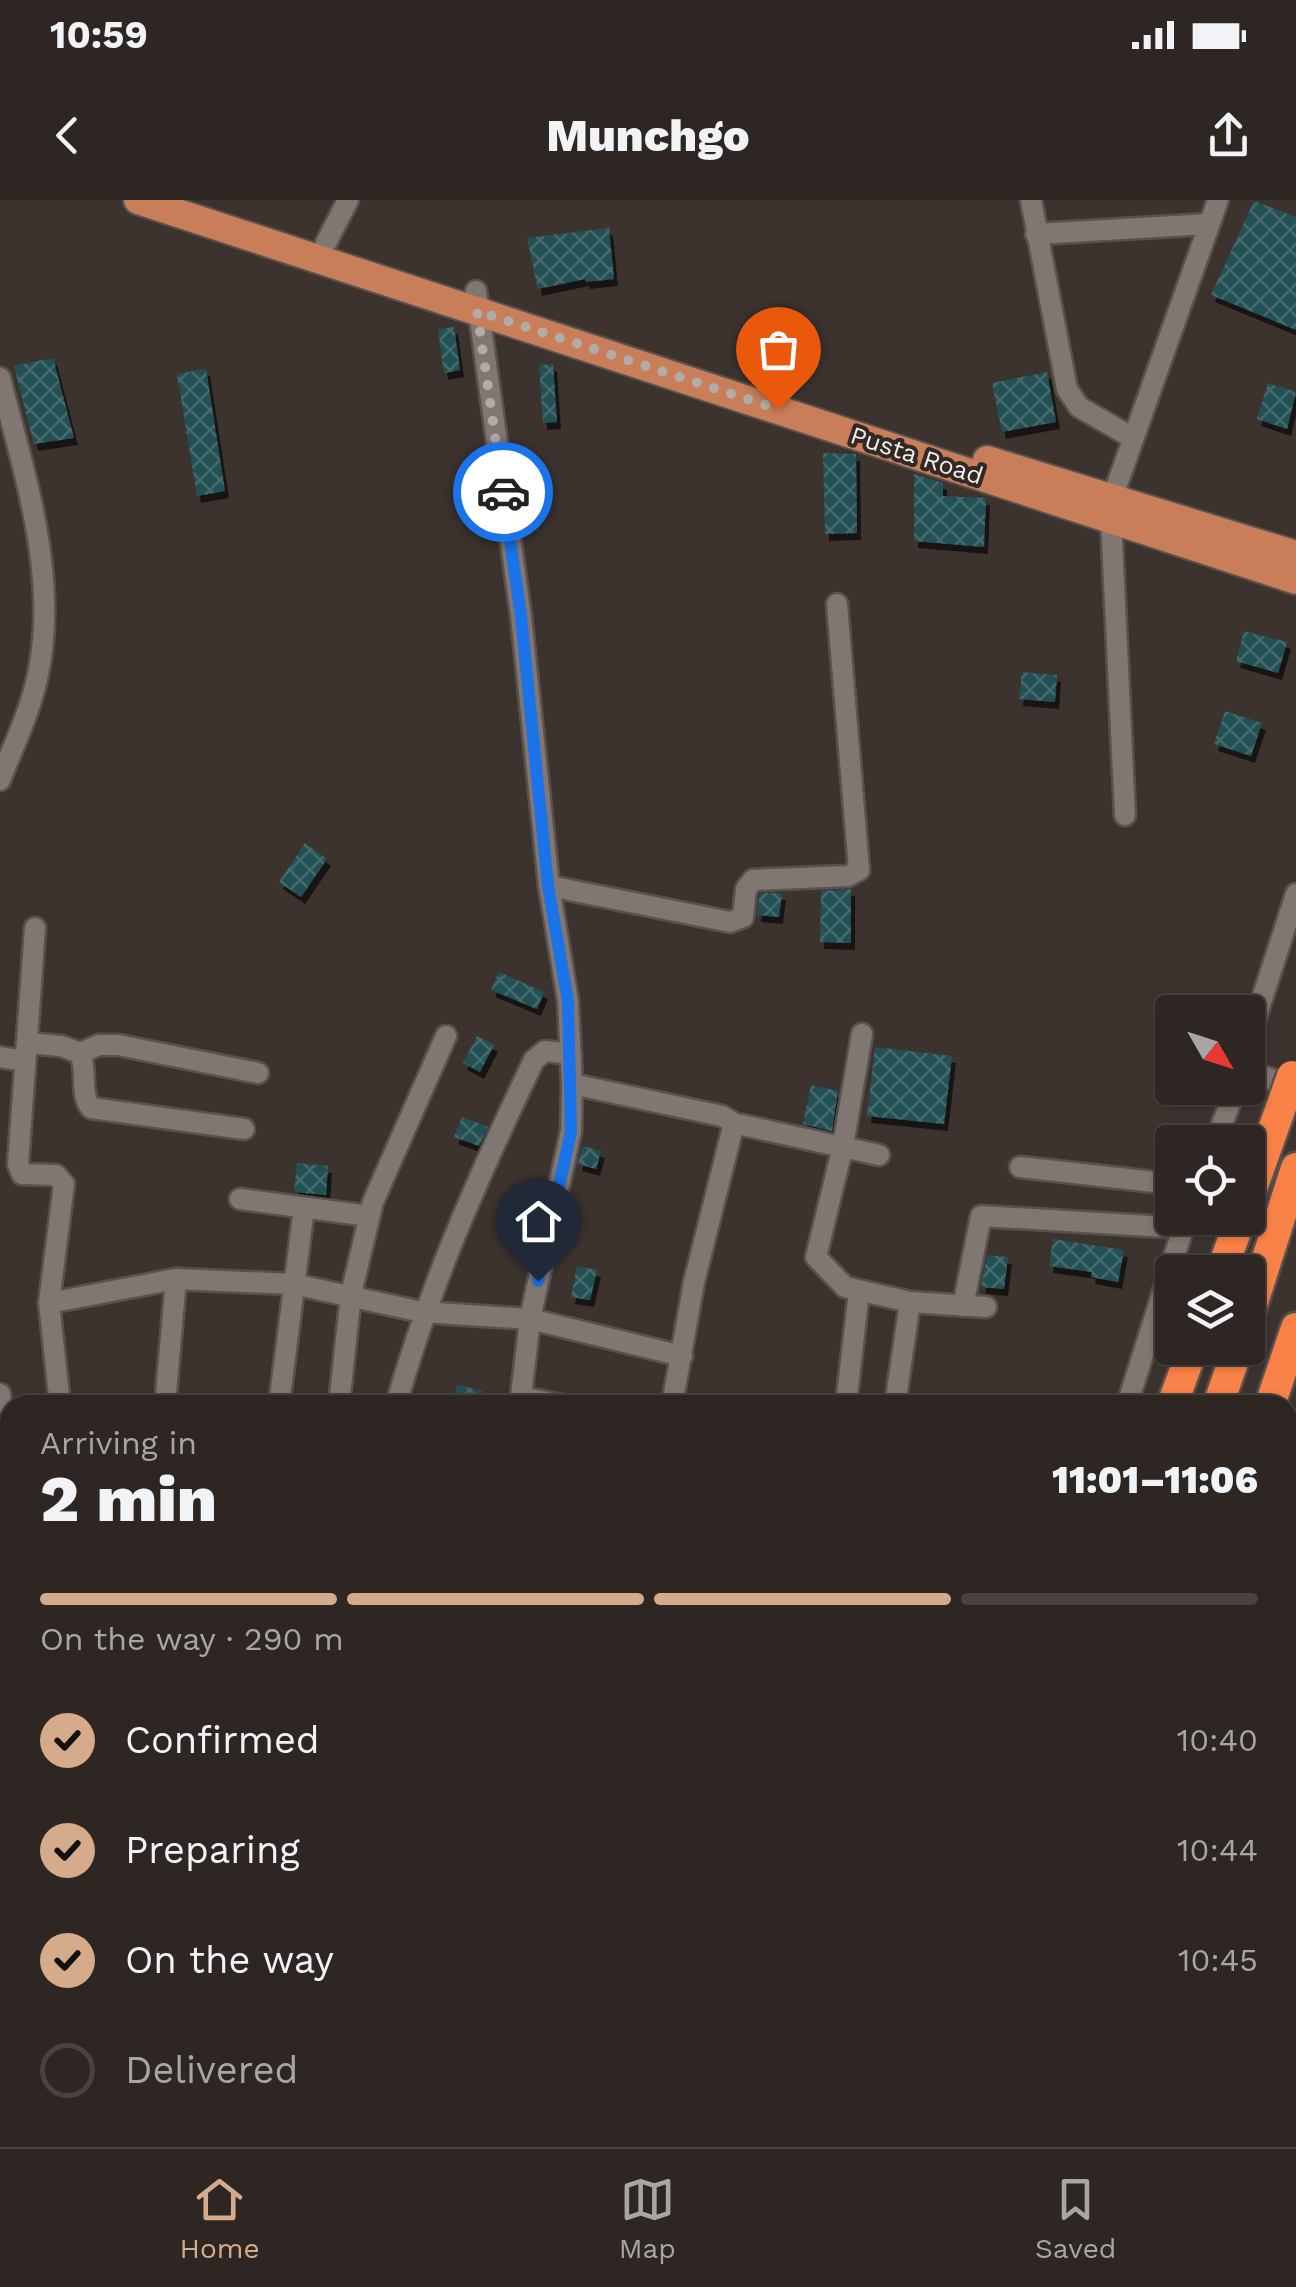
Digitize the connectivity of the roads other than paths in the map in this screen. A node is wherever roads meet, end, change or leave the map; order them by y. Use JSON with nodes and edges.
{"nodes":[{"id":1,"x":138,"y":200,"type":"edge"},
{"id":2,"x":192,"y":200,"type":"edge"},
{"id":3,"x":348,"y":200,"type":"edge"},
{"id":4,"x":1030,"y":200,"type":"edge"},
{"id":5,"x":1218,"y":200,"type":"edge"},
{"id":6,"x":1210,"y":224,"type":"junction"},
{"id":7,"x":1036,"y":234,"type":"junction"},
{"id":8,"x":326,"y":244,"type":"junction"},
{"id":9,"x":477,"y":301,"type":"junction"},
{"id":10,"x":0,"y":378,"type":"edge"},
{"id":11,"x":1133,"y":438,"type":"junction"},
{"id":12,"x":1112,"y":508,"type":"junction"},
{"id":13,"x":1296,"y":555,"type":"edge"},
{"id":14,"x":1296,"y":580,"type":"edge"},
{"id":15,"x":837,"y":604,"type":"dead end"},
{"id":16,"x":0,"y":780,"type":"edge"},
{"id":17,"x":1124,"y":815,"type":"dead end"},
{"id":18,"x":548,"y":886,"type":"junction"},
{"id":19,"x":1296,"y":894,"type":"edge"},
{"id":20,"x":35,"y":928,"type":"dead end"},
{"id":21,"x":1263,"y":995,"type":"edge"},
{"id":22,"x":862,"y":1034,"type":"dead end"},
{"id":23,"x":446,"y":1036,"type":"dead end"},
{"id":24,"x":26,"y":1052,"type":"junction"},
{"id":25,"x":80,"y":1053,"type":"junction"},
{"id":26,"x":571,"y":1054,"type":"junction"},
{"id":27,"x":0,"y":1057,"type":"edge"},
{"id":28,"x":258,"y":1073,"type":"dead end"},
{"id":29,"x":1265,"y":1075,"type":"edge"},
{"id":30,"x":1292,"y":1082,"type":"edge"},
{"id":31,"x":572,"y":1084,"type":"junction"},
{"id":32,"x":737,"y":1124,"type":"junction"},
{"id":33,"x":244,"y":1129,"type":"dead end"},
{"id":34,"x":843,"y":1146,"type":"junction"},
{"id":35,"x":1265,"y":1154,"type":"edge"},
{"id":36,"x":879,"y":1155,"type":"dead end"},
{"id":37,"x":1020,"y":1167,"type":"dead end"},
{"id":38,"x":1296,"y":1168,"type":"edge"},
{"id":39,"x":1155,"y":1182,"type":"edge"},
{"id":40,"x":240,"y":1199,"type":"dead end"},
{"id":41,"x":304,"y":1208,"type":"junction"},
{"id":42,"x":369,"y":1216,"type":"junction"},
{"id":43,"x":1155,"y":1222,"type":"edge"},
{"id":44,"x":1181,"y":1235,"type":"edge"},
{"id":45,"x":1265,"y":1265,"type":"edge"},
{"id":46,"x":176,"y":1280,"type":"junction"},
{"id":47,"x":293,"y":1284,"type":"junction"},
{"id":48,"x":860,"y":1290,"type":"junction"},
{"id":49,"x":351,"y":1294,"type":"junction"},
{"id":50,"x":910,"y":1302,"type":"junction"},
{"id":51,"x":49,"y":1303,"type":"junction"},
{"id":52,"x":964,"y":1306,"type":"junction"},
{"id":53,"x":986,"y":1308,"type":"dead end"},
{"id":54,"x":422,"y":1312,"type":"junction"},
{"id":55,"x":530,"y":1319,"type":"junction"},
{"id":56,"x":1296,"y":1328,"type":"edge"},
{"id":57,"x":682,"y":1356,"type":"junction"},
{"id":58,"x":1187,"y":1365,"type":"edge"},
{"id":59,"x":1232,"y":1365,"type":"edge"},
{"id":60,"x":1274,"y":1393,"type":"edge"},
{"id":61,"x":59,"y":1395,"type":"edge"},
{"id":62,"x":166,"y":1395,"type":"edge"},
{"id":63,"x":280,"y":1395,"type":"edge"},
{"id":64,"x":339,"y":1395,"type":"edge"},
{"id":65,"x":399,"y":1395,"type":"edge"},
{"id":66,"x":522,"y":1395,"type":"edge"},
{"id":67,"x":674,"y":1395,"type":"edge"},
{"id":68,"x":847,"y":1395,"type":"edge"},
{"id":69,"x":896,"y":1395,"type":"edge"},
{"id":70,"x":1129,"y":1395,"type":"edge"},
{"id":71,"x":1176,"y":1395,"type":"edge"},
{"id":72,"x":1221,"y":1395,"type":"edge"}],
"edges":[{"from":1,"to":9,"type":"main road","name":"Pusta Road"},
{"from":2,"to":8,"type":"main road","name":"Pusta Road"},
{"from":3,"to":8,"type":"street"},
{"from":4,"to":7,"type":"street"},
{"from":5,"to":6,"type":"street"},
{"from":6,"to":7,"type":"street"},
{"from":6,"to":11,"type":"street"},
{"from":7,"to":11,"type":"street"},
{"from":8,"to":9,"type":"main road","name":"Pusta Road"},
{"from":9,"to":12,"type":"main road","name":"Pusta Road"},
{"from":9,"to":18,"type":"street"},
{"from":10,"to":16,"type":"street"},
{"from":11,"to":12,"type":"street"},
{"from":12,"to":13,"type":"main road","name":"Pusta Road"},
{"from":12,"to":14,"type":"main road","name":"Pusta Road"},
{"from":12,"to":17,"type":"street"},
{"from":15,"to":18,"type":"street"},
{"from":18,"to":26,"type":"street"},
{"from":19,"to":21,"type":"street"},
{"from":20,"to":24,"type":"street"},
{"from":22,"to":34,"type":"street"},
{"from":23,"to":42,"type":"street"},
{"from":24,"to":25,"type":"street"},
{"from":24,"to":27,"type":"street"},
{"from":24,"to":51,"type":"street"},
{"from":25,"to":28,"type":"street"},
{"from":25,"to":33,"type":"street"},
{"from":26,"to":31,"type":"street"},
{"from":26,"to":54,"type":"street"},
{"from":29,"to":30,"type":"street"},
{"from":30,"to":35,"type":"highway"},
{"from":31,"to":32,"type":"street"},
{"from":31,"to":55,"type":"street"},
{"from":32,"to":34,"type":"street"},
{"from":32,"to":57,"type":"street"},
{"from":34,"to":36,"type":"street"},
{"from":34,"to":48,"type":"street"},
{"from":37,"to":39,"type":"street"},
{"from":38,"to":45,"type":"highway"},
{"from":40,"to":41,"type":"street"},
{"from":41,"to":42,"type":"street"},
{"from":41,"to":47,"type":"street"},
{"from":42,"to":49,"type":"street"},
{"from":43,"to":52,"type":"street"},
{"from":44,"to":70,"type":"street"},
{"from":46,"to":47,"type":"street"},
{"from":46,"to":51,"type":"street"},
{"from":46,"to":62,"type":"street"},
{"from":47,"to":49,"type":"street"},
{"from":47,"to":63,"type":"street"},
{"from":48,"to":50,"type":"street"},
{"from":48,"to":68,"type":"street"},
{"from":49,"to":54,"type":"street"},
{"from":49,"to":64,"type":"street"},
{"from":50,"to":52,"type":"street"},
{"from":50,"to":69,"type":"street"},
{"from":51,"to":61,"type":"street"},
{"from":52,"to":53,"type":"street"},
{"from":54,"to":55,"type":"street"},
{"from":54,"to":65,"type":"street"},
{"from":55,"to":57,"type":"street"},
{"from":55,"to":66,"type":"street"},
{"from":56,"to":60,"type":"highway"},
{"from":57,"to":67,"type":"street"},
{"from":58,"to":71,"type":"highway"},
{"from":59,"to":72,"type":"highway"}]}
